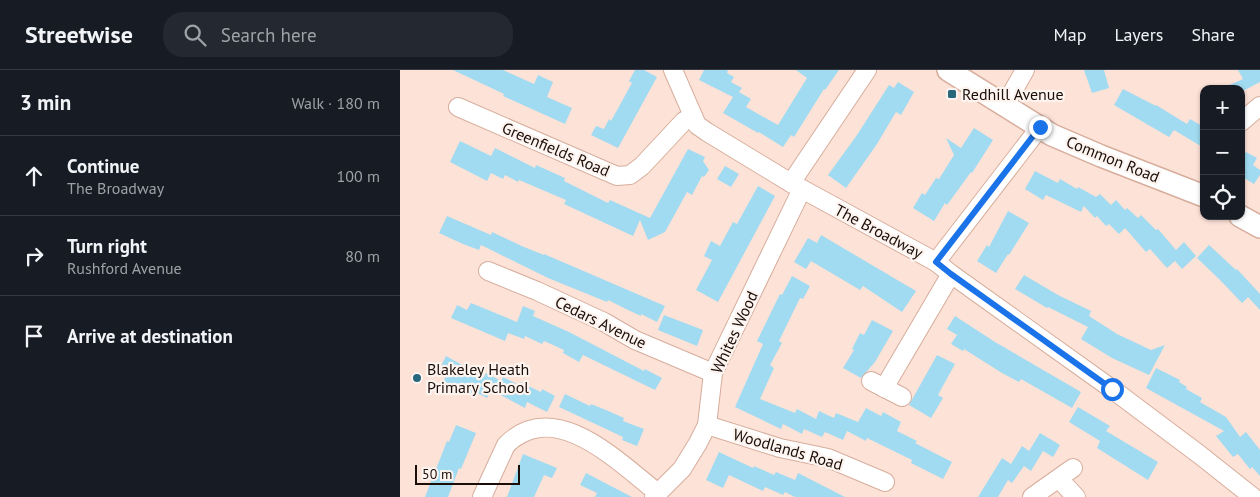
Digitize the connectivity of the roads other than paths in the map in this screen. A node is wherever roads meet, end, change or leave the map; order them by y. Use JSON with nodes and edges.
{"nodes":[{"id":1,"x":673,"y":70,"type":"edge"},
{"id":2,"x":867,"y":70,"type":"edge"},
{"id":3,"x":948,"y":70,"type":"edge"},
{"id":4,"x":1025,"y":70,"type":"edge"},
{"id":5,"x":1005,"y":106,"type":"junction"},
{"id":6,"x":1260,"y":106,"type":"edge"},
{"id":7,"x":458,"y":107,"type":"dead end"},
{"id":8,"x":693,"y":116,"type":"junction"},
{"id":9,"x":1245,"y":119,"type":"edge"},
{"id":10,"x":1040,"y":127,"type":"junction"},
{"id":11,"x":796,"y":186,"type":"junction"},
{"id":12,"x":1200,"y":192,"type":"edge"},
{"id":13,"x":1245,"y":219,"type":"edge"},
{"id":14,"x":1260,"y":227,"type":"edge"},
{"id":15,"x":936,"y":262,"type":"junction"},
{"id":16,"x":488,"y":271,"type":"dead end"},
{"id":17,"x":951,"y":274,"type":"junction"},
{"id":18,"x":713,"y":373,"type":"junction"},
{"id":19,"x":902,"y":397,"type":"dead end"},
{"id":20,"x":707,"y":425,"type":"junction"},
{"id":21,"x":1073,"y":468,"type":"dead end"},
{"id":22,"x":1059,"y":479,"type":"junction"},
{"id":23,"x":884,"y":482,"type":"dead end"},
{"id":24,"x":1242,"y":494,"type":"edge"},
{"id":25,"x":656,"y":495,"type":"edge"},
{"id":26,"x":482,"y":497,"type":"edge"},
{"id":27,"x":1032,"y":497,"type":"edge"},
{"id":28,"x":1076,"y":497,"type":"edge"}],
"edges":[{"from":1,"to":8,"type":"street","name":"The Broadway"},
{"from":2,"to":11,"type":"street","name":"Whites Wood"},
{"from":3,"to":5,"type":"street","name":"Common Road"},
{"from":4,"to":5,"type":"street"},
{"from":5,"to":10,"type":"street","name":"Common Road"},
{"from":6,"to":9,"type":"street"},
{"from":7,"to":8,"type":"street","name":"Greenfields Road"},
{"from":8,"to":11,"type":"street","name":"The Broadway"},
{"from":10,"to":12,"type":"street","name":"Common Road"},
{"from":10,"to":15,"type":"street"},
{"from":11,"to":15,"type":"street","name":"The Broadway"},
{"from":11,"to":18,"type":"street","name":"Whites Wood"},
{"from":13,"to":14,"type":"street"},
{"from":15,"to":17,"type":"street","name":"The Broadway"},
{"from":16,"to":18,"type":"street","name":"Cedars Avenue"},
{"from":17,"to":19,"type":"street"},
{"from":17,"to":24,"type":"street","name":"The Broadway"},
{"from":18,"to":20,"type":"street","name":"Whites Wood"},
{"from":20,"to":23,"type":"street","name":"Woodlands Road"},
{"from":20,"to":25,"type":"street","name":"Whites Wood"},
{"from":21,"to":22,"type":"street"},
{"from":22,"to":27,"type":"street"},
{"from":22,"to":28,"type":"street"},
{"from":25,"to":26,"type":"street"}]}
